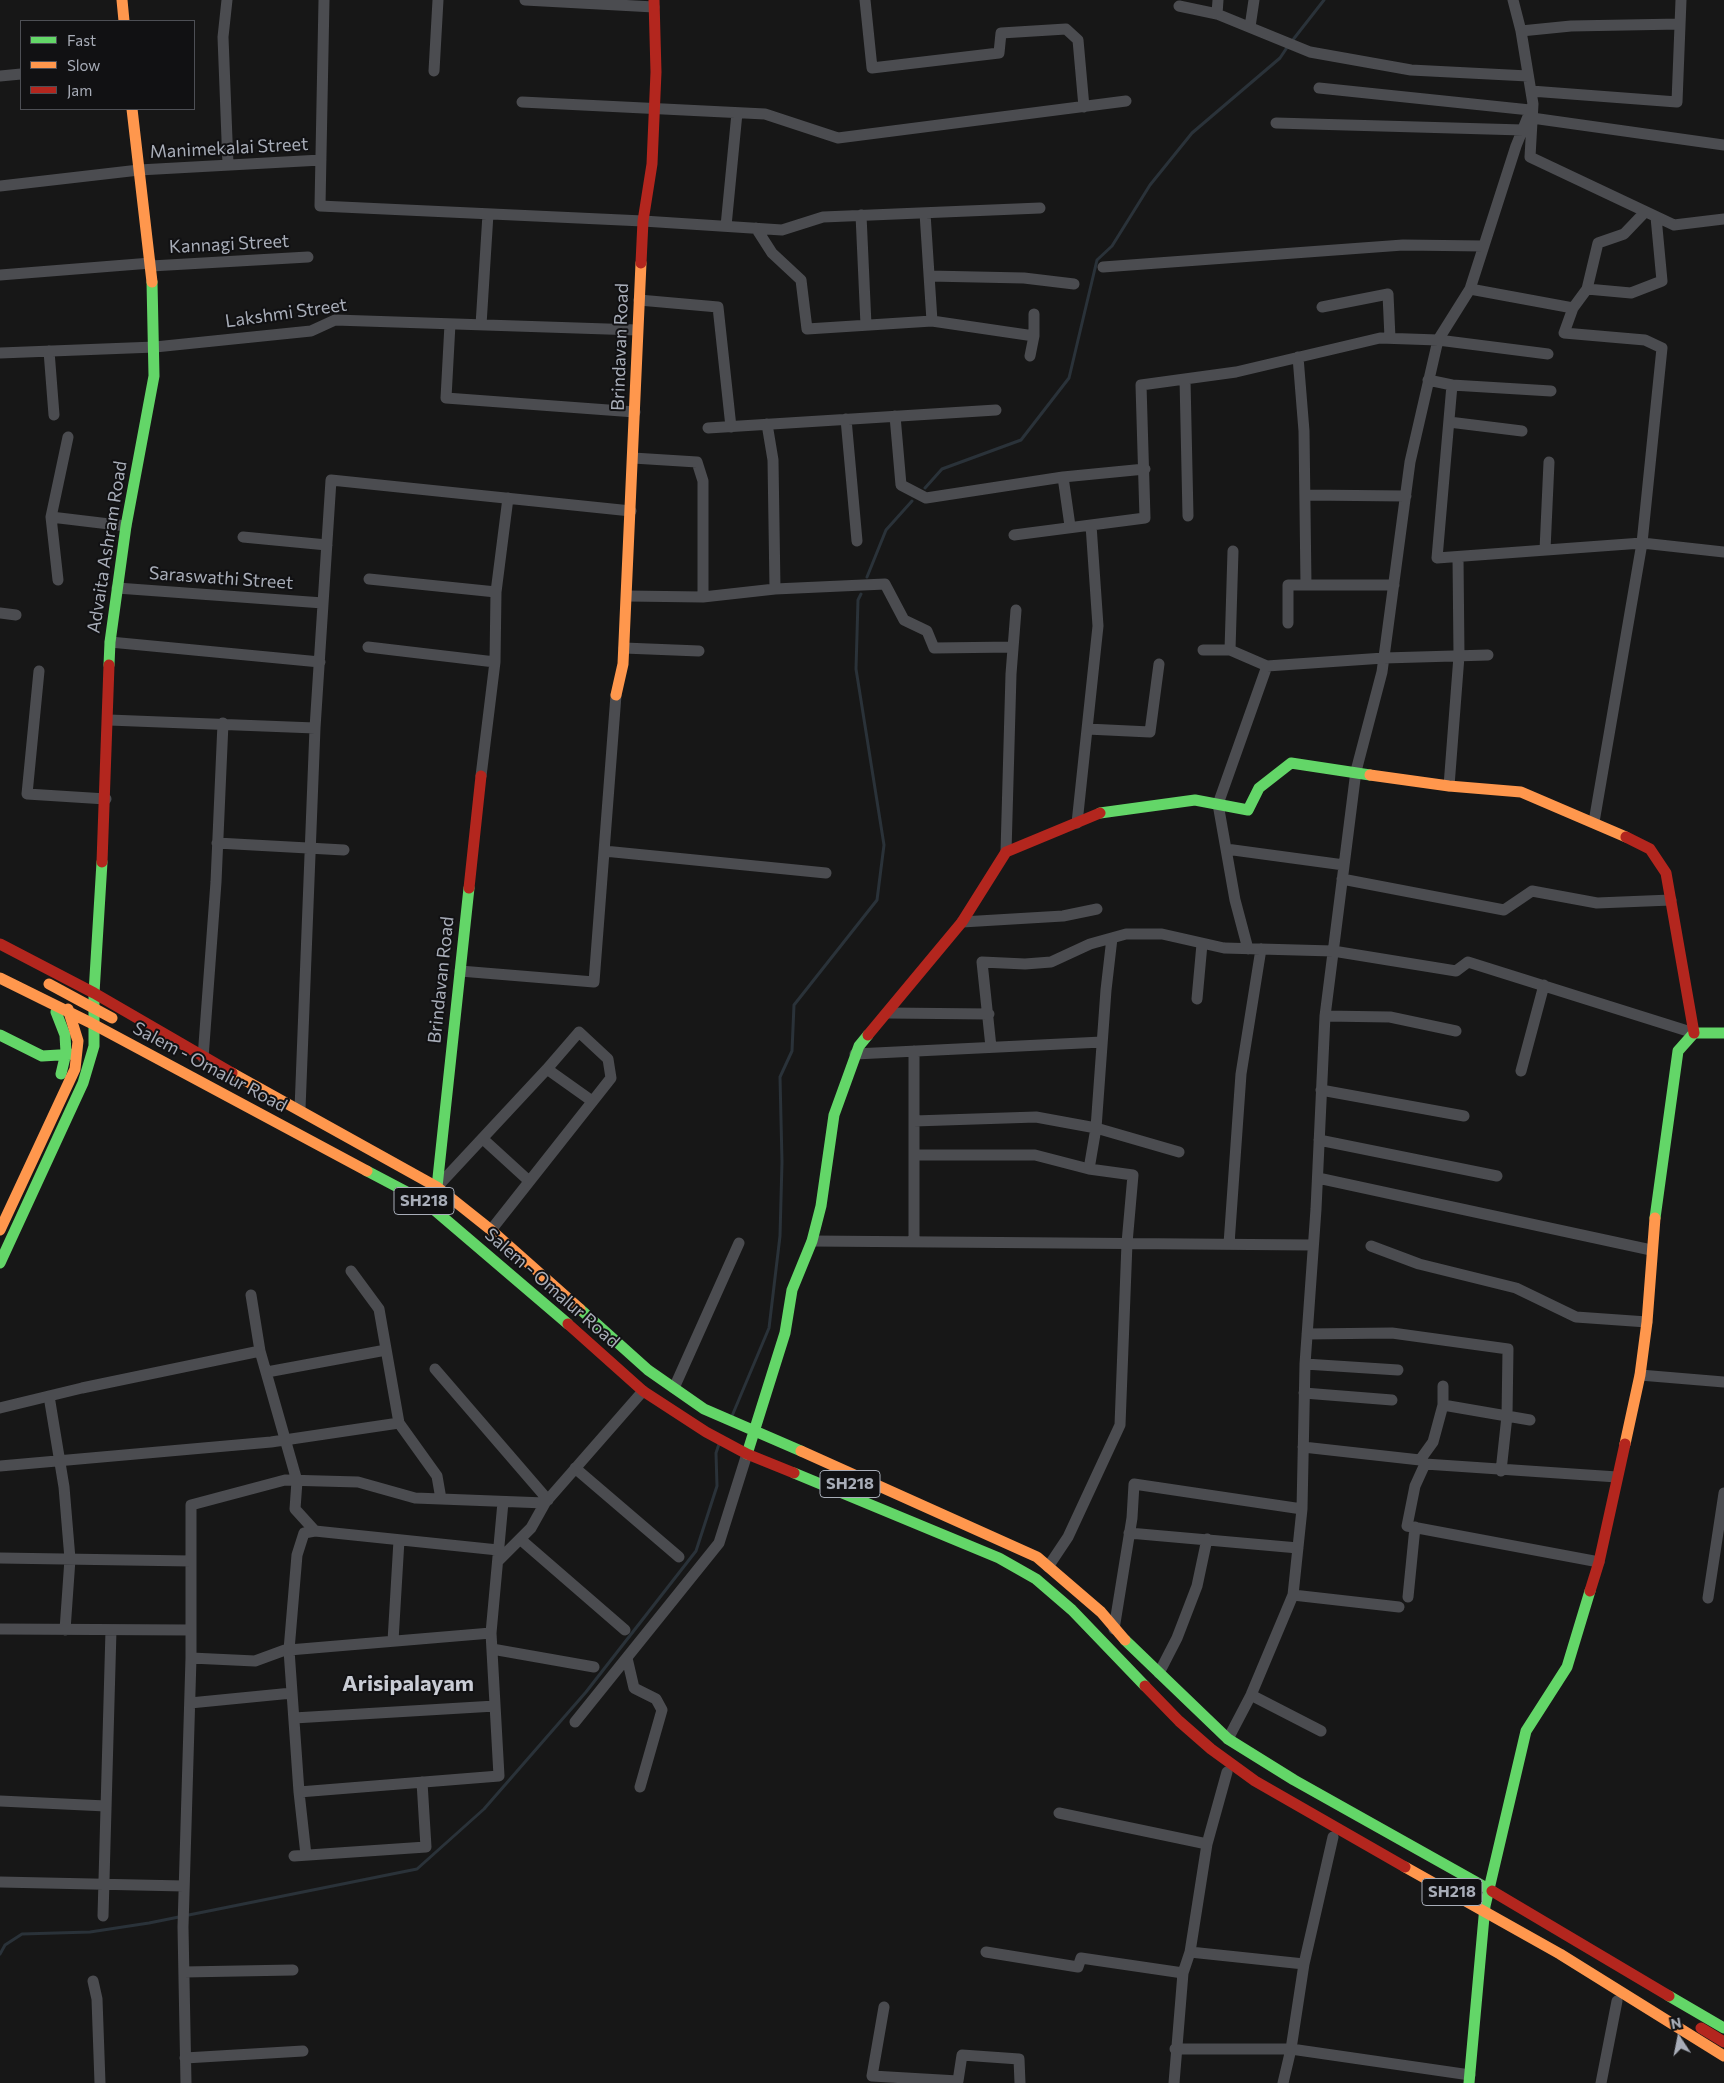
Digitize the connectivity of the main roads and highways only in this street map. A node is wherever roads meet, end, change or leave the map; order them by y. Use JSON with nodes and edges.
{"nodes":[{"id":1,"x":122,"y":0,"type":"edge"},
{"id":2,"x":654,"y":2,"type":"edge"},
{"id":3,"x":124,"y":20,"type":"edge"},
{"id":4,"x":132,"y":110,"type":"edge"},
{"id":5,"x":616,"y":695,"type":"road end"},
{"id":6,"x":481,"y":776,"type":"road end"},
{"id":7,"x":0,"y":944,"type":"edge"},
{"id":8,"x":2,"y":963,"type":"edge"},
{"id":9,"x":0,"y":978,"type":"edge"},
{"id":10,"x":0,"y":988,"type":"edge"},
{"id":11,"x":94,"y":994,"type":"junction"},
{"id":12,"x":123,"y":1024,"type":"dead end"},
{"id":13,"x":93,"y":1025,"type":"junction"},
{"id":14,"x":108,"y":1033,"type":"junction"},
{"id":15,"x":1694,"y":1033,"type":"junction"},
{"id":16,"x":1724,"y":1033,"type":"edge"},
{"id":17,"x":0,"y":1035,"type":"edge"},
{"id":18,"x":94,"y":1046,"type":"junction"},
{"id":19,"x":188,"y":1061,"type":"dead end"},
{"id":20,"x":437,"y":1187,"type":"junction"},
{"id":21,"x":0,"y":1203,"type":"edge"},
{"id":22,"x":0,"y":1230,"type":"edge"},
{"id":23,"x":0,"y":1263,"type":"edge"},
{"id":24,"x":753,"y":1431,"type":"junction"},
{"id":25,"x":747,"y":1454,"type":"junction"},
{"id":26,"x":999,"y":1558,"type":"junction"},
{"id":27,"x":1488,"y":1889,"type":"junction"},
{"id":28,"x":1484,"y":1916,"type":"junction"},
{"id":29,"x":1724,"y":2028,"type":"edge"},
{"id":30,"x":1724,"y":2042,"type":"edge"},
{"id":31,"x":1724,"y":2056,"type":"edge"},
{"id":32,"x":1724,"y":2065,"type":"edge"},
{"id":33,"x":1469,"y":2079,"type":"edge"}],
"edges":[{"from":1,"to":3,"type":"main road"},
{"from":2,"to":5,"type":"main road","name":"Brindavan Road"},
{"from":4,"to":11,"type":"main road","name":"Advaita Ashram Road"},
{"from":6,"to":20,"type":"main road","name":"Brindavan Road"},
{"from":7,"to":11,"type":"main road"},
{"from":8,"to":21,"type":"main road"},
{"from":9,"to":13,"type":"main road"},
{"from":10,"to":13,"type":"main road","number":"SH218"},
{"from":11,"to":13,"type":"main road","name":"Advaita Ashram Road"},
{"from":11,"to":20,"type":"main road"},
{"from":12,"to":22,"type":"main road"},
{"from":13,"to":14,"type":"main road","name":"Salem - Omalur Road","number":"SH218"},
{"from":13,"to":18,"type":"main road","name":"Advaita Ashram Road"},
{"from":14,"to":18,"type":"main road"},
{"from":14,"to":25,"type":"main road","name":"Salem - Omalur Road","number":"SH218"},
{"from":15,"to":16,"type":"main road"},
{"from":15,"to":24,"type":"main road"},
{"from":15,"to":27,"type":"main road"},
{"from":17,"to":18,"type":"main road"},
{"from":18,"to":23,"type":"main road","name":"Advaita Ashram Road"},
{"from":19,"to":30,"type":"main road","number":"SH218"},
{"from":20,"to":24,"type":"main road"},
{"from":24,"to":25,"type":"main road"},
{"from":24,"to":27,"type":"main road"},
{"from":25,"to":26,"type":"main road","name":"Salem - Omalur Road","number":"SH218"},
{"from":26,"to":28,"type":"main road"},
{"from":26,"to":31,"type":"main road","number":"SH218"},
{"from":27,"to":28,"type":"main road"},
{"from":27,"to":29,"type":"main road"},
{"from":28,"to":32,"type":"main road"},
{"from":28,"to":33,"type":"main road"}]}
